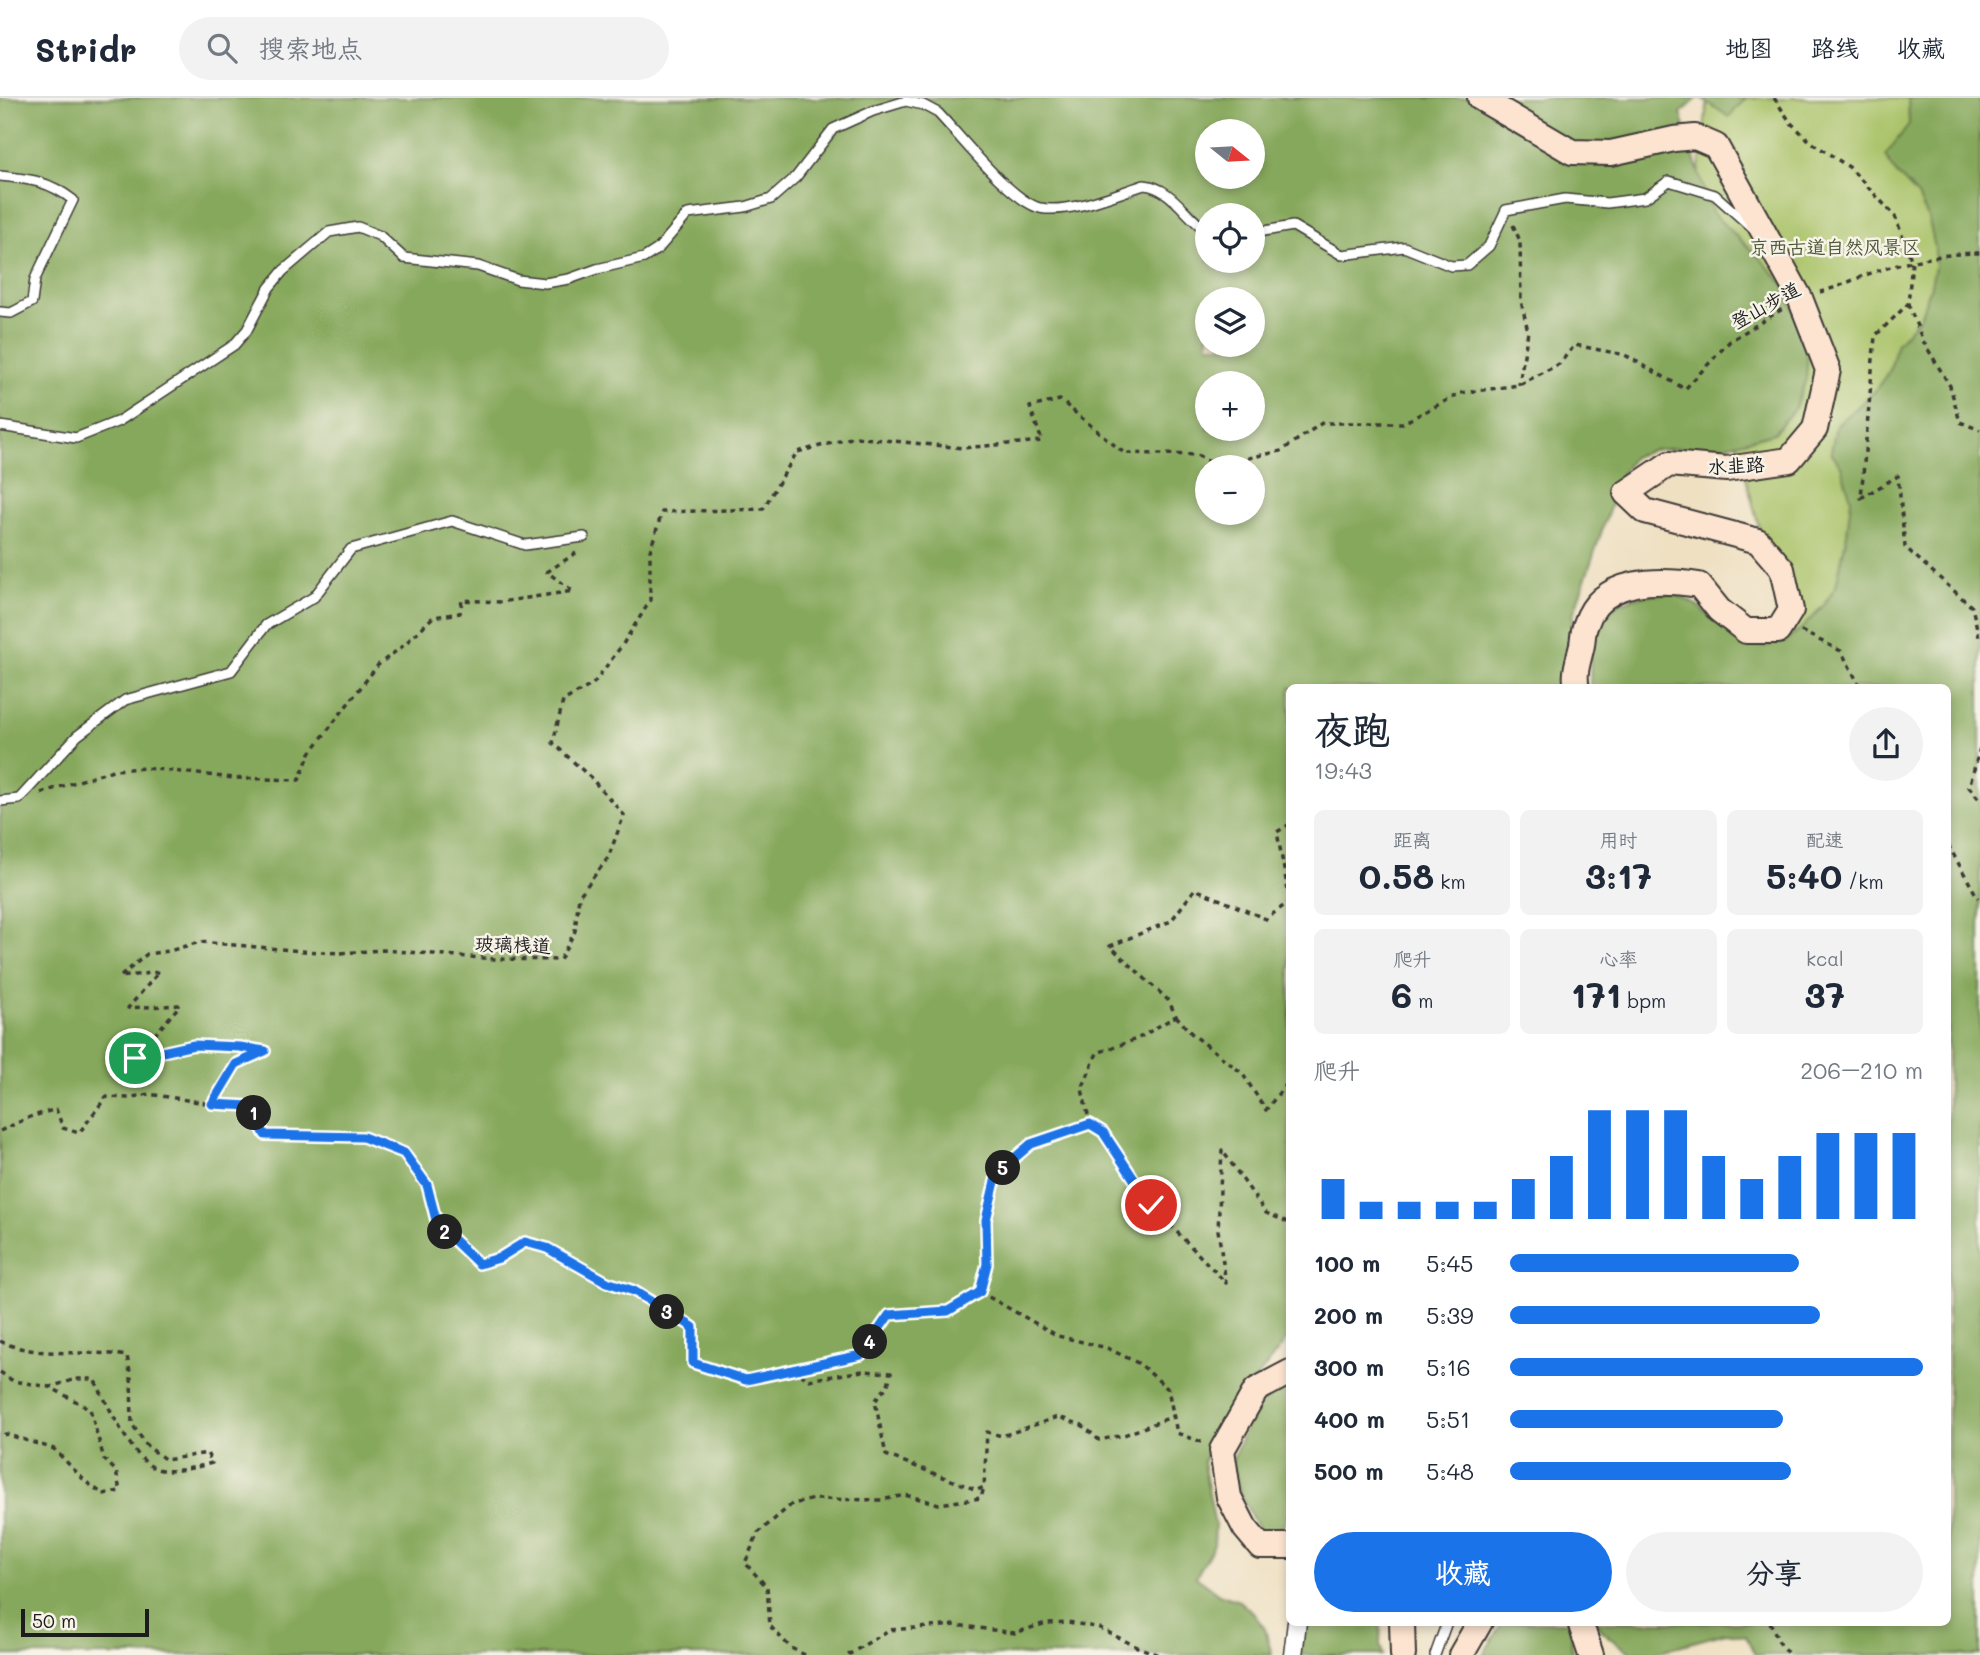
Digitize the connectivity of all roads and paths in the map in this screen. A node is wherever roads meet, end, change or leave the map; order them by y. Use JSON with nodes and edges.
{"nodes":[{"id":1,"x":1480,"y":98,"type":"edge"},
{"id":2,"x":1777,"y":98,"type":"edge"},
{"id":3,"x":0,"y":176,"type":"edge"},
{"id":4,"x":1506,"y":209,"type":"junction"},
{"id":5,"x":1195,"y":222,"type":"edge"},
{"id":6,"x":1265,"y":231,"type":"edge"},
{"id":7,"x":1769,"y":243,"type":"junction"},
{"id":8,"x":1980,"y":253,"type":"edge"},
{"id":9,"x":1912,"y":261,"type":"junction"},
{"id":10,"x":1800,"y":298,"type":"junction"},
{"id":11,"x":1908,"y":304,"type":"junction"},
{"id":12,"x":0,"y":312,"type":"edge"},
{"id":13,"x":1519,"y":385,"type":"junction"},
{"id":14,"x":0,"y":426,"type":"edge"},
{"id":15,"x":1980,"y":430,"type":"edge"},
{"id":16,"x":1197,"y":455,"type":"edge"},
{"id":17,"x":1260,"y":455,"type":"edge"},
{"id":18,"x":584,"y":537,"type":"dead end"},
{"id":19,"x":582,"y":548,"type":"dead end"},
{"id":20,"x":1783,"y":623,"type":"junction"},
{"id":21,"x":1980,"y":641,"type":"edge"},
{"id":22,"x":1576,"y":684,"type":"edge"},
{"id":23,"x":1859,"y":684,"type":"edge"},
{"id":24,"x":1980,"y":748,"type":"edge"},
{"id":25,"x":1979,"y":759,"type":"edge"},
{"id":26,"x":19,"y":799,"type":"junction"},
{"id":27,"x":1980,"y":800,"type":"edge"},
{"id":28,"x":0,"y":801,"type":"edge"},
{"id":29,"x":1286,"y":826,"type":"edge"},
{"id":30,"x":1951,"y":850,"type":"edge"},
{"id":31,"x":1286,"y":879,"type":"edge"},
{"id":32,"x":1978,"y":898,"type":"dead end"},
{"id":33,"x":1286,"y":904,"type":"edge"},
{"id":34,"x":1176,"y":1016,"type":"junction"},
{"id":35,"x":1286,"y":1086,"type":"edge"},
{"id":36,"x":212,"y":1104,"type":"junction"},
{"id":37,"x":1090,"y":1124,"type":"junction"},
{"id":38,"x":0,"y":1131,"type":"edge"},
{"id":39,"x":1286,"y":1221,"type":"edge"},
{"id":40,"x":980,"y":1292,"type":"junction"},
{"id":41,"x":0,"y":1341,"type":"edge"},
{"id":42,"x":795,"y":1369,"type":"junction"},
{"id":43,"x":0,"y":1372,"type":"edge"},
{"id":44,"x":1286,"y":1373,"type":"edge"},
{"id":45,"x":50,"y":1387,"type":"junction"},
{"id":46,"x":1174,"y":1416,"type":"junction"},
{"id":47,"x":0,"y":1436,"type":"edge"},
{"id":48,"x":1222,"y":1450,"type":"junction"},
{"id":49,"x":984,"y":1487,"type":"junction"},
{"id":50,"x":1286,"y":1546,"type":"edge"},
{"id":51,"x":1297,"y":1626,"type":"edge"},
{"id":52,"x":1402,"y":1626,"type":"edge"},
{"id":53,"x":1445,"y":1626,"type":"edge"},
{"id":54,"x":1478,"y":1626,"type":"edge"},
{"id":55,"x":1581,"y":1626,"type":"edge"},
{"id":56,"x":1772,"y":1626,"type":"edge"},
{"id":57,"x":805,"y":1655,"type":"edge"},
{"id":58,"x":848,"y":1655,"type":"edge"},
{"id":59,"x":1159,"y":1655,"type":"edge"},
{"id":60,"x":1293,"y":1655,"type":"edge"},
{"id":61,"x":1403,"y":1655,"type":"edge"},
{"id":62,"x":1434,"y":1655,"type":"edge"},
{"id":63,"x":1461,"y":1655,"type":"edge"},
{"id":64,"x":1591,"y":1655,"type":"edge"},
{"id":65,"x":1789,"y":1655,"type":"edge"}],
"edges":[{"from":1,"to":7,"type":"street","name":"水韭路"},
{"from":2,"to":9,"type":"path"},
{"from":3,"to":12,"type":"lane"},
{"from":4,"to":6,"type":"lane"},
{"from":4,"to":7,"type":"lane"},
{"from":4,"to":13,"type":"path"},
{"from":5,"to":14,"type":"lane"},
{"from":7,"to":10,"type":"street","name":"水韭路"},
{"from":8,"to":9,"type":"path","name":"登山步道"},
{"from":9,"to":10,"type":"path","name":"登山步道"},
{"from":9,"to":11,"type":"path"},
{"from":10,"to":13,"type":"path","name":"登山步道"},
{"from":10,"to":20,"type":"street","name":"水韭路"},
{"from":11,"to":15,"type":"path"},
{"from":11,"to":21,"type":"path"},
{"from":13,"to":17,"type":"path"},
{"from":16,"to":36,"type":"path","name":"玻璃栈道"},
{"from":18,"to":26,"type":"lane"},
{"from":19,"to":26,"type":"path"},
{"from":20,"to":22,"type":"street"},
{"from":20,"to":23,"type":"path"},
{"from":24,"to":25,"type":"path"},
{"from":25,"to":27,"type":"path"},
{"from":26,"to":28,"type":"lane"},
{"from":29,"to":31,"type":"path"},
{"from":30,"to":32,"type":"path"},
{"from":33,"to":34,"type":"path"},
{"from":34,"to":35,"type":"path"},
{"from":34,"to":37,"type":"path"},
{"from":36,"to":38,"type":"path"},
{"from":36,"to":42,"type":"path"},
{"from":37,"to":39,"type":"path"},
{"from":37,"to":40,"type":"path"},
{"from":40,"to":42,"type":"path"},
{"from":40,"to":46,"type":"path"},
{"from":41,"to":45,"type":"path"},
{"from":42,"to":49,"type":"path"},
{"from":43,"to":45,"type":"path"},
{"from":44,"to":48,"type":"street"},
{"from":45,"to":47,"type":"path"},
{"from":46,"to":48,"type":"path"},
{"from":46,"to":49,"type":"path"},
{"from":48,"to":50,"type":"street"},
{"from":49,"to":57,"type":"path"},
{"from":51,"to":60,"type":"street"},
{"from":52,"to":61,"type":"street"},
{"from":53,"to":62,"type":"lane"},
{"from":54,"to":63,"type":"street"},
{"from":55,"to":64,"type":"street"},
{"from":56,"to":65,"type":"path"},
{"from":58,"to":59,"type":"path"}]}
